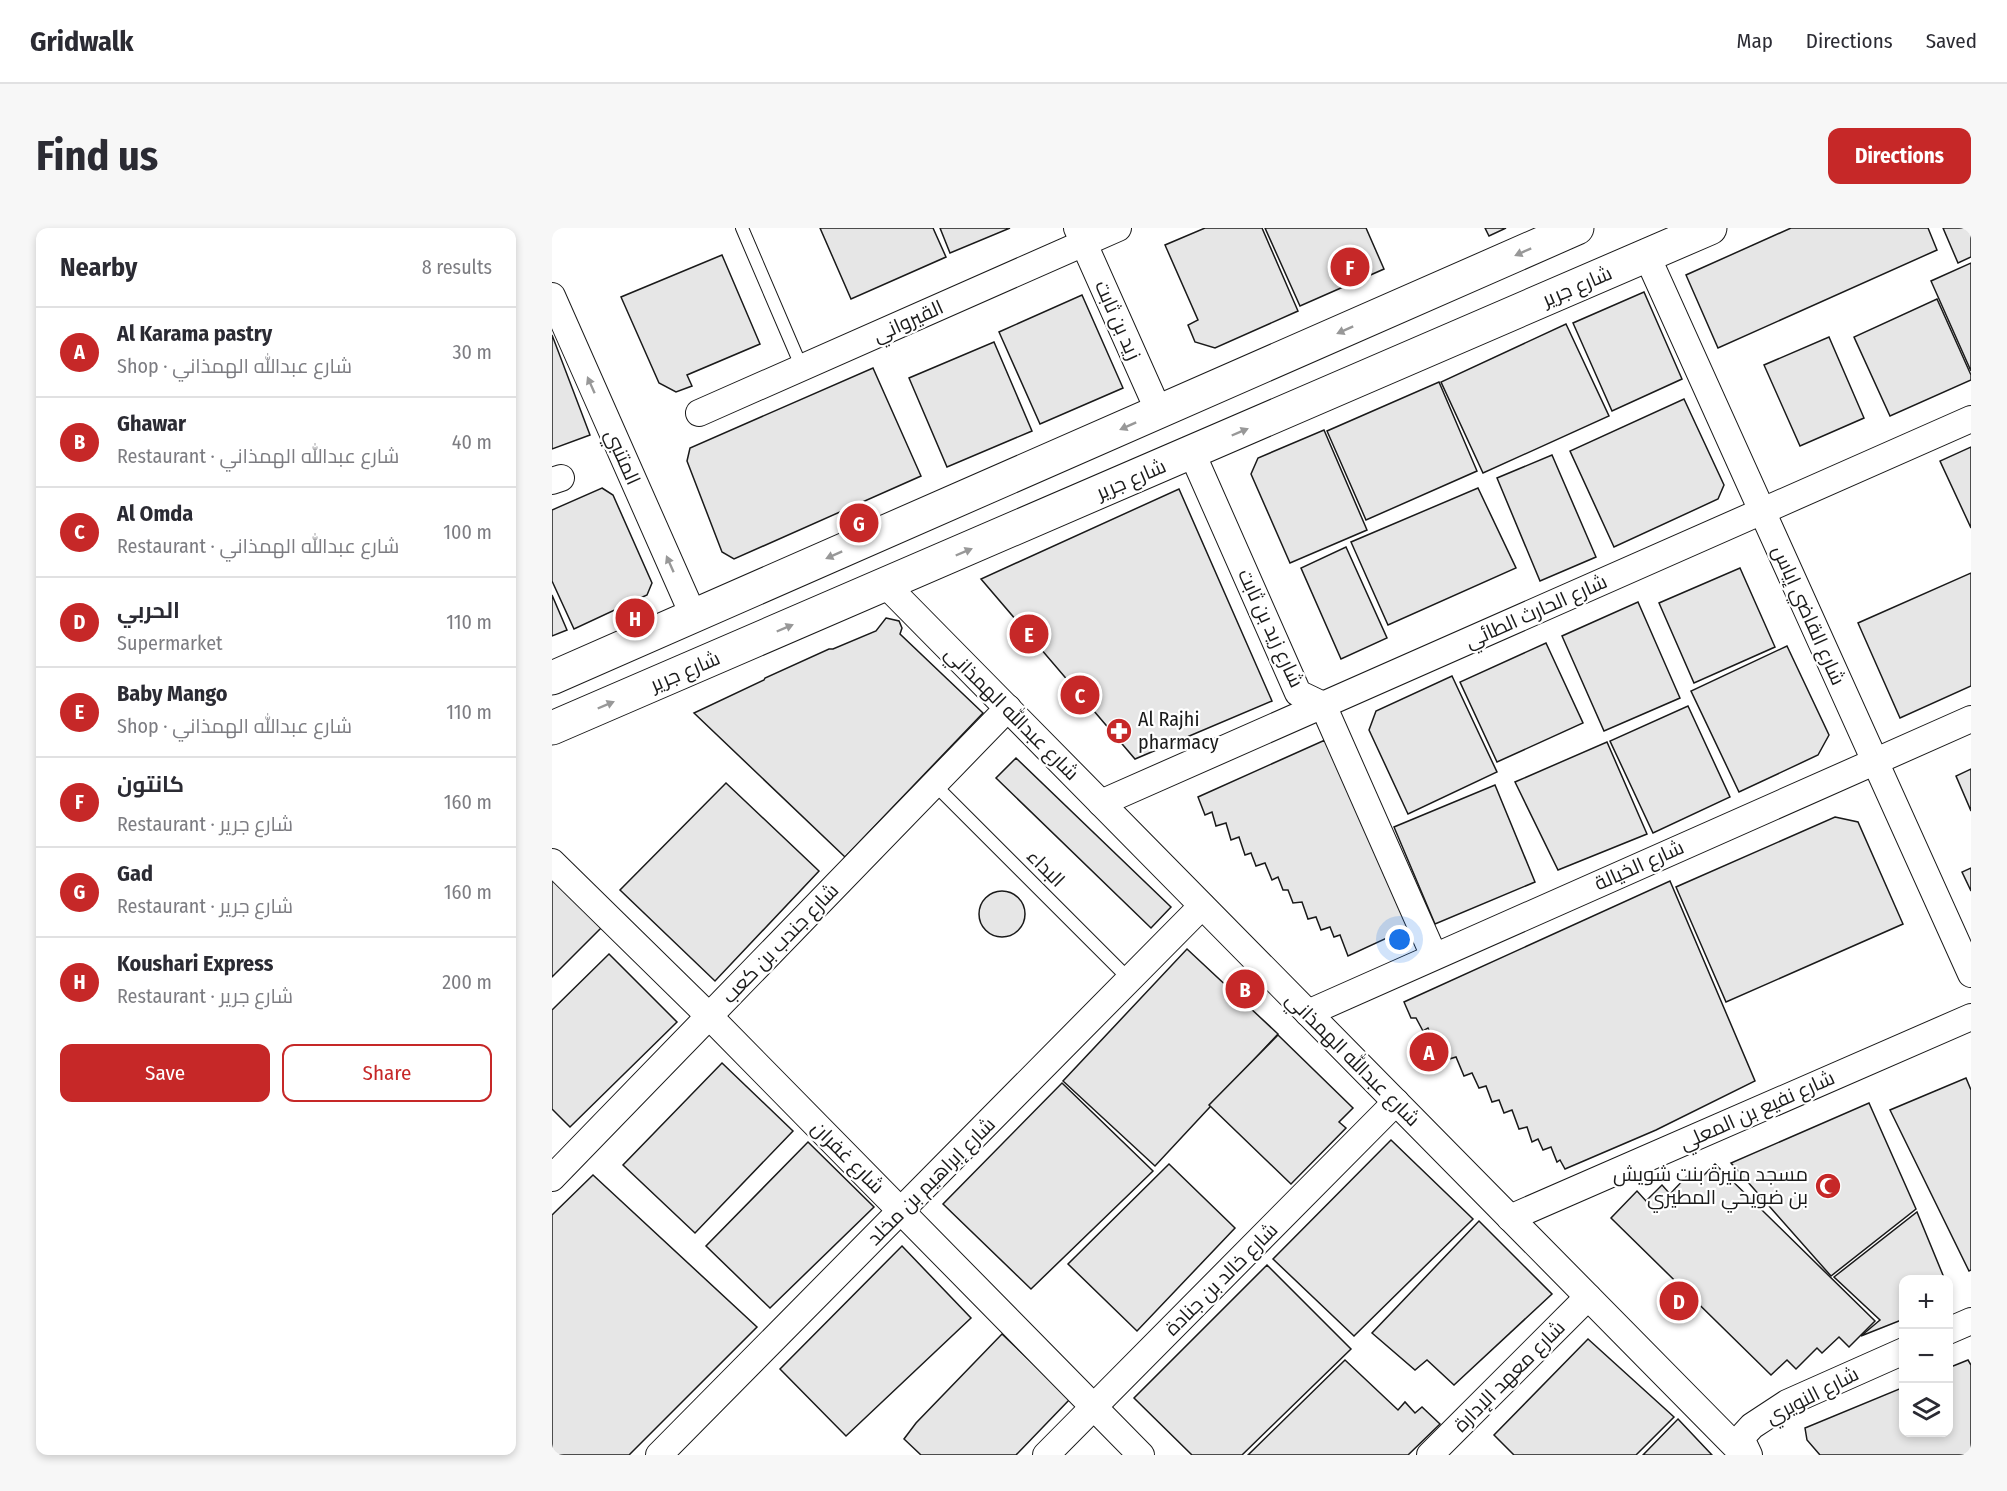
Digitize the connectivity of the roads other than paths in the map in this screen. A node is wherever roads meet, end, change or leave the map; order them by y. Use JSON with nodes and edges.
{"nodes":[{"id":1,"x":742,"y":228,"type":"edge"},
{"id":2,"x":1118,"y":228,"type":"edge"},
{"id":3,"x":1577,"y":228,"type":"edge"},
{"id":4,"x":1710,"y":228,"type":"edge"},
{"id":5,"x":1081,"y":236,"type":"edge"},
{"id":6,"x":1647,"y":256,"type":"junction"},
{"id":7,"x":552,"y":296,"type":"edge"},
{"id":8,"x":802,"y":368,"type":"junction"},
{"id":9,"x":1159,"y":412,"type":"junction"},
{"id":10,"x":699,"y":413,"type":"dead end"},
{"id":11,"x":1971,"y":419,"type":"edge"},
{"id":12,"x":1192,"y":453,"type":"junction"},
{"id":13,"x":1762,"y":511,"type":"junction"},
{"id":14,"x":886,"y":585,"type":"junction"},
{"id":15,"x":694,"y":617,"type":"junction"},
{"id":16,"x":552,"y":678,"type":"edge"},
{"id":17,"x":1323,"y":705,"type":"junction"},
{"id":18,"x":1008,"y":708,"type":"junction"},
{"id":19,"x":1971,"y":719,"type":"edge"},
{"id":20,"x":552,"y":728,"type":"edge"},
{"id":21,"x":1875,"y":762,"type":"junction"},
{"id":22,"x":934,"y":784,"type":"junction"},
{"id":23,"x":1101,"y":803,"type":"junction"},
{"id":24,"x":552,"y":862,"type":"edge"},
{"id":25,"x":1202,"y":906,"type":"junction"},
{"id":26,"x":1434,"y":956,"type":"junction"},
{"id":27,"x":1971,"y":974,"type":"edge"},
{"id":28,"x":1130,"y":980,"type":"junction"},
{"id":29,"x":1308,"y":1013,"type":"junction"},
{"id":30,"x":709,"y":1016,"type":"junction"},
{"id":31,"x":1971,"y":1017,"type":"edge"},
{"id":32,"x":1396,"y":1102,"type":"junction"},
{"id":33,"x":552,"y":1178,"type":"edge"},
{"id":34,"x":901,"y":1210,"type":"junction"},
{"id":35,"x":1510,"y":1218,"type":"junction"},
{"id":36,"x":1588,"y":1297,"type":"junction"},
{"id":37,"x":1971,"y":1321,"type":"edge"},
{"id":38,"x":1953,"y":1329,"type":"edge"},
{"id":39,"x":1899,"y":1353,"type":"edge"},
{"id":40,"x":1094,"y":1407,"type":"junction"},
{"id":41,"x":659,"y":1455,"type":"edge"},
{"id":42,"x":1046,"y":1455,"type":"edge"},
{"id":43,"x":1141,"y":1455,"type":"edge"},
{"id":44,"x":1430,"y":1455,"type":"edge"},
{"id":45,"x":1747,"y":1455,"type":"edge"}],
"edges":[{"from":1,"to":8,"type":"lane"},
{"from":2,"to":5,"type":"street","name":"القيرواني"},
{"from":3,"to":9,"type":"main road","one_way":true},
{"from":4,"to":6,"type":"main road","name":"شارع جرير"},
{"from":5,"to":8,"type":"street","name":"القيرواني"},
{"from":5,"to":9,"type":"street","name":"زيد بن ثابت"},
{"from":12,"to":6,"type":"main road","name":"شارع جرير","one_way":true},
{"from":6,"to":13,"type":"street","name":"شارع القاضي إياس"},
{"from":15,"to":7,"type":"street","name":"المتنبي","one_way":true},
{"from":8,"to":10,"type":"street","name":"القيرواني"},
{"from":9,"to":15,"type":"main road","one_way":true},
{"from":11,"to":13,"type":"street","name":"شارع الحارث الطائي"},
{"from":14,"to":12,"type":"main road","name":"شارع جرير","one_way":true},
{"from":12,"to":17,"type":"street","name":"شارع زيد بن ثابت"},
{"from":13,"to":17,"type":"street","name":"شارع الحارث الطائي"},
{"from":13,"to":21,"type":"street","name":"شارع القاضي إياس"},
{"from":14,"to":18,"type":"street","name":"شارع عبدالله الهمذاني"},
{"from":20,"to":14,"type":"main road","name":"شارع جرير","one_way":true},
{"from":15,"to":16,"type":"main road"},
{"from":17,"to":23,"type":"street","name":"شارع الحارث الطائي"},
{"from":17,"to":26,"type":"street","name":"شارع زيد بن ثابت"},
{"from":18,"to":22,"type":"street","name":"شارع جندب بن كعب"},
{"from":18,"to":23,"type":"street","name":"شارع عبدالله الهمذاني"},
{"from":19,"to":21,"type":"street","name":"شارع الخيالة"},
{"from":21,"to":26,"type":"street","name":"شارع الخيالة"},
{"from":21,"to":27,"type":"street","name":"شارع القاضي إياس"},
{"from":22,"to":28,"type":"lane","name":"البداء"},
{"from":22,"to":30,"type":"street","name":"شارع جندب بن كعب"},
{"from":23,"to":25,"type":"street","name":"شارع عبدالله الهمذاني"},
{"from":24,"to":30,"type":"street","name":"شارع غفران"},
{"from":25,"to":28,"type":"street","name":"شارع إبراهيم بن مخلد"},
{"from":25,"to":29,"type":"street","name":"شارع عبدالله الهمذاني"},
{"from":26,"to":29,"type":"street","name":"شارع الخيالة"},
{"from":28,"to":34,"type":"street","name":"شارع إبراهيم بن مخلد"},
{"from":29,"to":32,"type":"street","name":"شارع عبدالله الهمذاني"},
{"from":30,"to":33,"type":"street","name":"شارع جندب بن كعب"},
{"from":30,"to":34,"type":"street","name":"شارع غفران"},
{"from":31,"to":35,"type":"street","name":"شارع نفيع بن المعلي"},
{"from":32,"to":35,"type":"street","name":"شارع عبدالله الهمذاني"},
{"from":32,"to":40,"type":"street","name":"شارع خالد بن جنادة"},
{"from":34,"to":40,"type":"street","name":"شارع غفران"},
{"from":34,"to":41,"type":"street","name":"شارع إبراهيم بن مخلد"},
{"from":35,"to":36,"type":"street","name":"شارع عبدالله الهمذاني"},
{"from":36,"to":44,"type":"street","name":"شارع معهد الإدارة"},
{"from":36,"to":45,"type":"street","name":"شارع عبدالله الهمذاني"},
{"from":37,"to":38,"type":"street"},
{"from":39,"to":45,"type":"street","name":"شارع النويري"},
{"from":40,"to":42,"type":"street","name":"شارع خالد بن جنادة"},
{"from":40,"to":43,"type":"street","name":"شارع غفران"}]}
